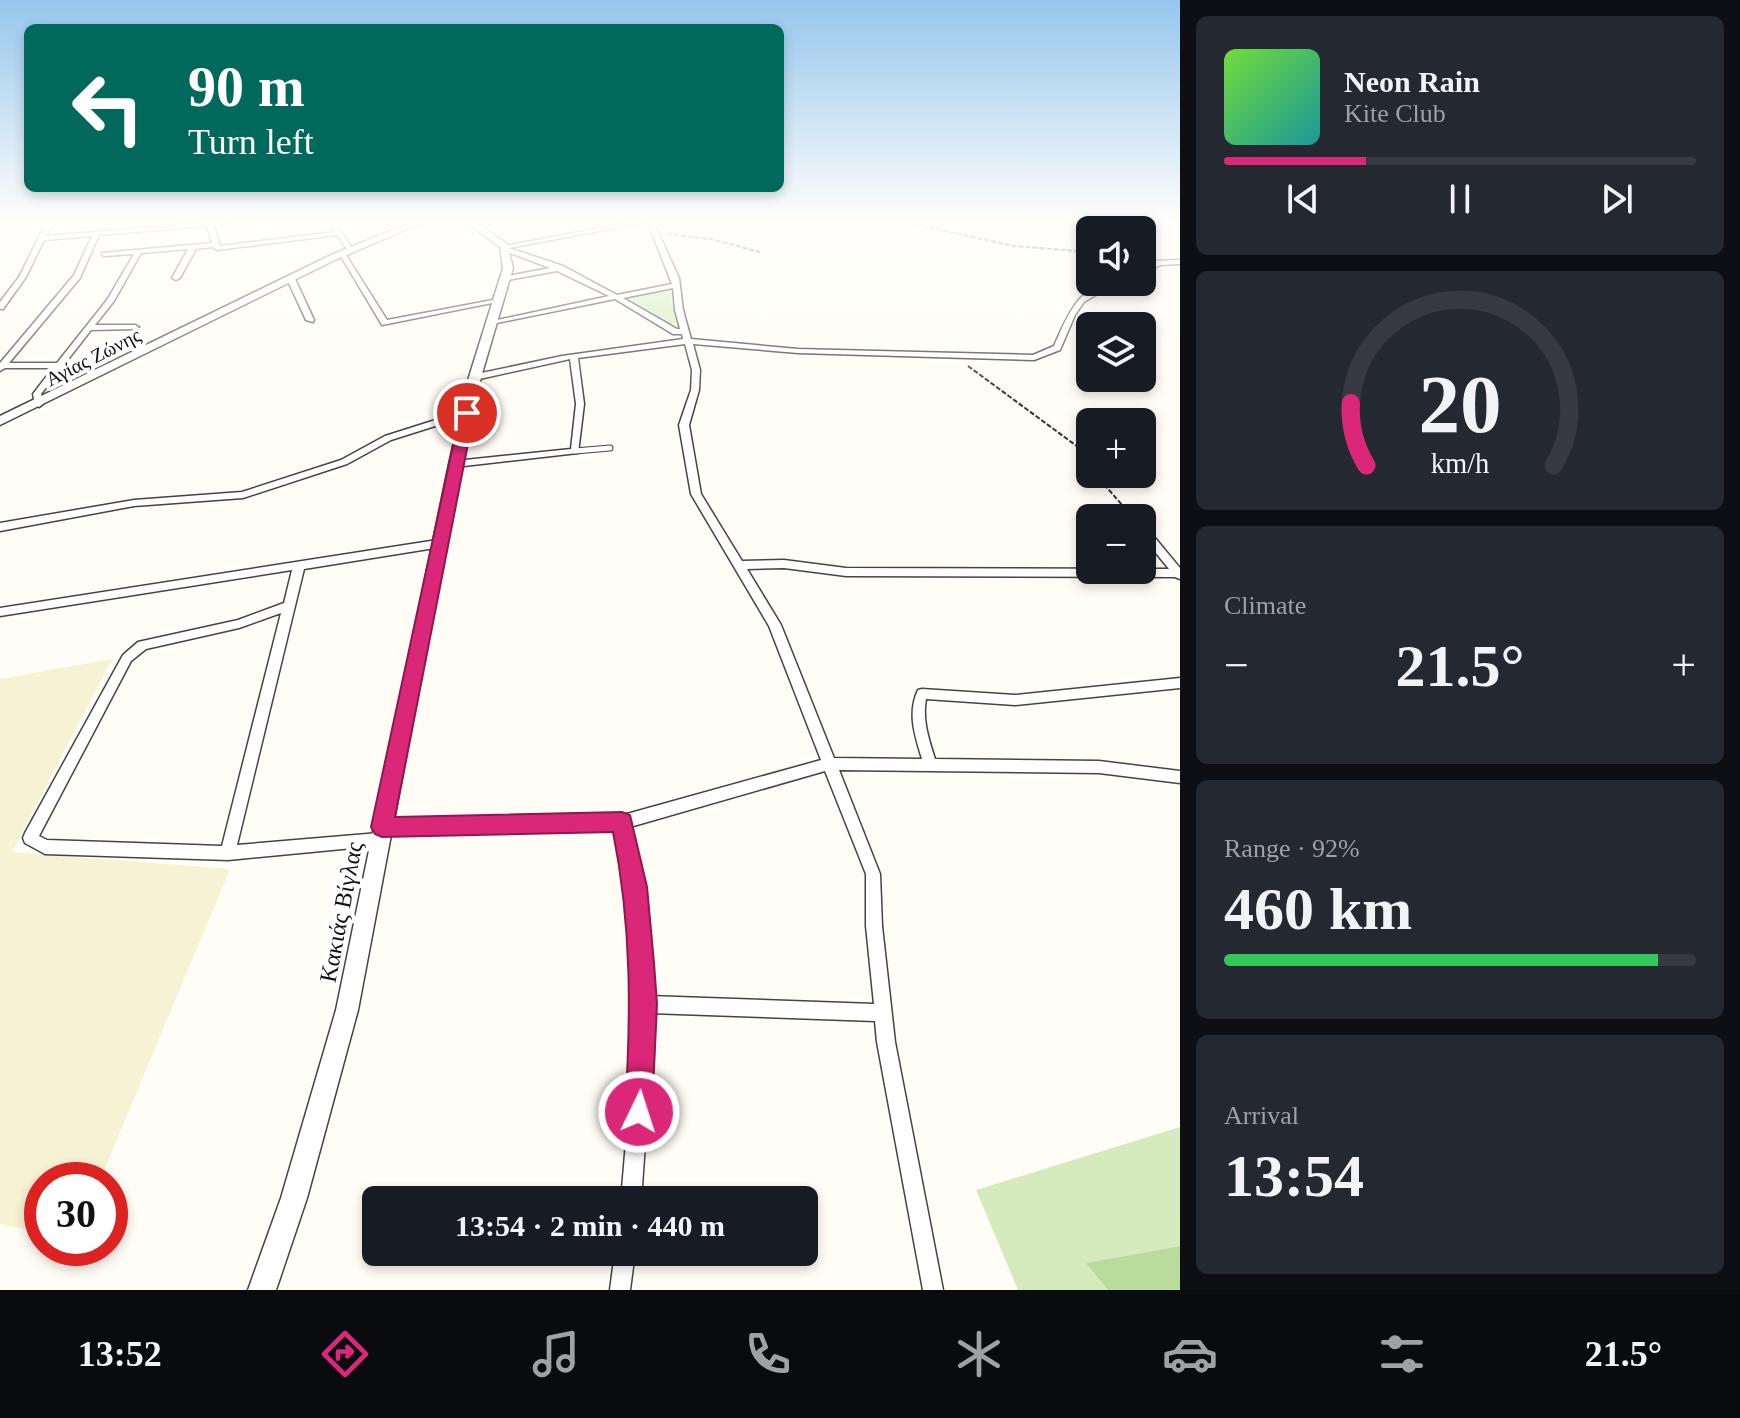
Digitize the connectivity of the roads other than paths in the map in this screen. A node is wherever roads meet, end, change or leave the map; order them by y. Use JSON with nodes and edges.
{"nodes":[{"id":1,"x":17,"y":283,"type":"edge"},
{"id":2,"x":71,"y":283,"type":"edge"},
{"id":3,"x":120,"y":283,"type":"edge"},
{"id":4,"x":283,"y":283,"type":"edge"},
{"id":5,"x":293,"y":283,"type":"edge"},
{"id":6,"x":363,"y":283,"type":"edge"},
{"id":7,"x":504,"y":283,"type":"edge"},
{"id":8,"x":594,"y":283,"type":"edge"},
{"id":9,"x":676,"y":285,"type":"joint"},
{"id":10,"x":620,"y":296,"type":"junction"},
{"id":11,"x":1088,"y":296,"type":"edge"},
{"id":12,"x":498,"y":301,"type":"junction"},
{"id":13,"x":0,"y":307,"type":"edge"},
{"id":14,"x":310,"y":320,"type":"dead end"},
{"id":15,"x":492,"y":322,"type":"junction"},
{"id":16,"x":135,"y":327,"type":"dead end"},
{"id":17,"x":88,"y":328,"type":"junction"},
{"id":18,"x":682,"y":336,"type":"junction"},
{"id":19,"x":574,"y":356,"type":"junction"},
{"id":20,"x":58,"y":366,"type":"junction"},
{"id":21,"x":2,"y":367,"type":"edge"},
{"id":22,"x":475,"y":377,"type":"junction"},
{"id":23,"x":39,"y":404,"type":"junction"},
{"id":24,"x":467,"y":413,"type":"junction"},
{"id":25,"x":0,"y":421,"type":"edge"},
{"id":26,"x":610,"y":448,"type":"dead end"},
{"id":27,"x":575,"y":451,"type":"junction"},
{"id":28,"x":455,"y":464,"type":"junction"},
{"id":29,"x":0,"y":527,"type":"edge"},
{"id":30,"x":437,"y":544,"type":"junction"},
{"id":31,"x":1156,"y":546,"type":"edge"},
{"id":32,"x":299,"y":565,"type":"junction"},
{"id":33,"x":742,"y":565,"type":"junction"},
{"id":34,"x":1179,"y":574,"type":"edge"},
{"id":35,"x":289,"y":606,"type":"junction"},
{"id":36,"x":0,"y":612,"type":"edge"},
{"id":37,"x":1180,"y":683,"type":"edge"},
{"id":38,"x":828,"y":764,"type":"junction"},
{"id":39,"x":930,"y":765,"type":"junction"},
{"id":40,"x":1180,"y":777,"type":"edge"},
{"id":41,"x":622,"y":822,"type":"junction"},
{"id":42,"x":381,"y":834,"type":"junction"},
{"id":43,"x":228,"y":853,"type":"junction"},
{"id":44,"x":644,"y":1004,"type":"junction"},
{"id":45,"x":883,"y":1013,"type":"junction"},
{"id":46,"x":632,"y":1186,"type":"edge"},
{"id":47,"x":623,"y":1266,"type":"edge"},
{"id":48,"x":262,"y":1290,"type":"edge"},
{"id":49,"x":620,"y":1290,"type":"edge"},
{"id":50,"x":933,"y":1290,"type":"edge"}],
"edges":[{"from":1,"to":13,"type":"street"},
{"from":2,"to":21,"type":"street"},
{"from":3,"to":17,"type":"street"},
{"from":4,"to":23,"type":"street","name":"Αγίας Ζώνης"},
{"from":5,"to":14,"type":"street"},
{"from":6,"to":12,"type":"street"},
{"from":7,"to":12,"type":"street","name":"Κακιάς Βίγλας"},
{"from":8,"to":10,"type":"street"},
{"from":9,"to":10,"type":"street"},
{"from":9,"to":18,"type":"street"},
{"from":10,"to":15,"type":"street"},
{"from":10,"to":18,"type":"street"},
{"from":11,"to":18,"type":"street"},
{"from":12,"to":15,"type":"street","name":"Κακιάς Βίγλας"},
{"from":15,"to":22,"type":"street","name":"Κακιάς Βίγλας"},
{"from":16,"to":17,"type":"street"},
{"from":17,"to":20,"type":"street"},
{"from":18,"to":19,"type":"street"},
{"from":18,"to":33,"type":"street"},
{"from":19,"to":22,"type":"street"},
{"from":19,"to":27,"type":"street"},
{"from":20,"to":21,"type":"street"},
{"from":20,"to":23,"type":"street"},
{"from":22,"to":24,"type":"street","name":"Κακιάς Βίγλας"},
{"from":23,"to":25,"type":"street","name":"Αγίας Ζώνης"},
{"from":24,"to":28,"type":"street","name":"Κακιάς Βίγλας"},
{"from":24,"to":29,"type":"street"},
{"from":26,"to":27,"type":"lane"},
{"from":27,"to":28,"type":"street"},
{"from":28,"to":30,"type":"street","name":"Κακιάς Βίγλας"},
{"from":30,"to":32,"type":"street"},
{"from":30,"to":42,"type":"street","name":"Κακιάς Βίγλας"},
{"from":31,"to":34,"type":"street"},
{"from":32,"to":35,"type":"street"},
{"from":32,"to":36,"type":"street"},
{"from":33,"to":34,"type":"street"},
{"from":33,"to":38,"type":"street"},
{"from":35,"to":43,"type":"street"},
{"from":35,"to":43,"type":"street"},
{"from":37,"to":39,"type":"street"},
{"from":38,"to":39,"type":"street"},
{"from":38,"to":41,"type":"street"},
{"from":38,"to":45,"type":"street"},
{"from":39,"to":40,"type":"street"},
{"from":41,"to":42,"type":"street"},
{"from":41,"to":44,"type":"street"},
{"from":42,"to":43,"type":"street"},
{"from":42,"to":48,"type":"street","name":"Κακιάς Βίγλας"},
{"from":44,"to":45,"type":"street"},
{"from":44,"to":46,"type":"street"},
{"from":45,"to":50,"type":"street"},
{"from":47,"to":49,"type":"street"}]}
